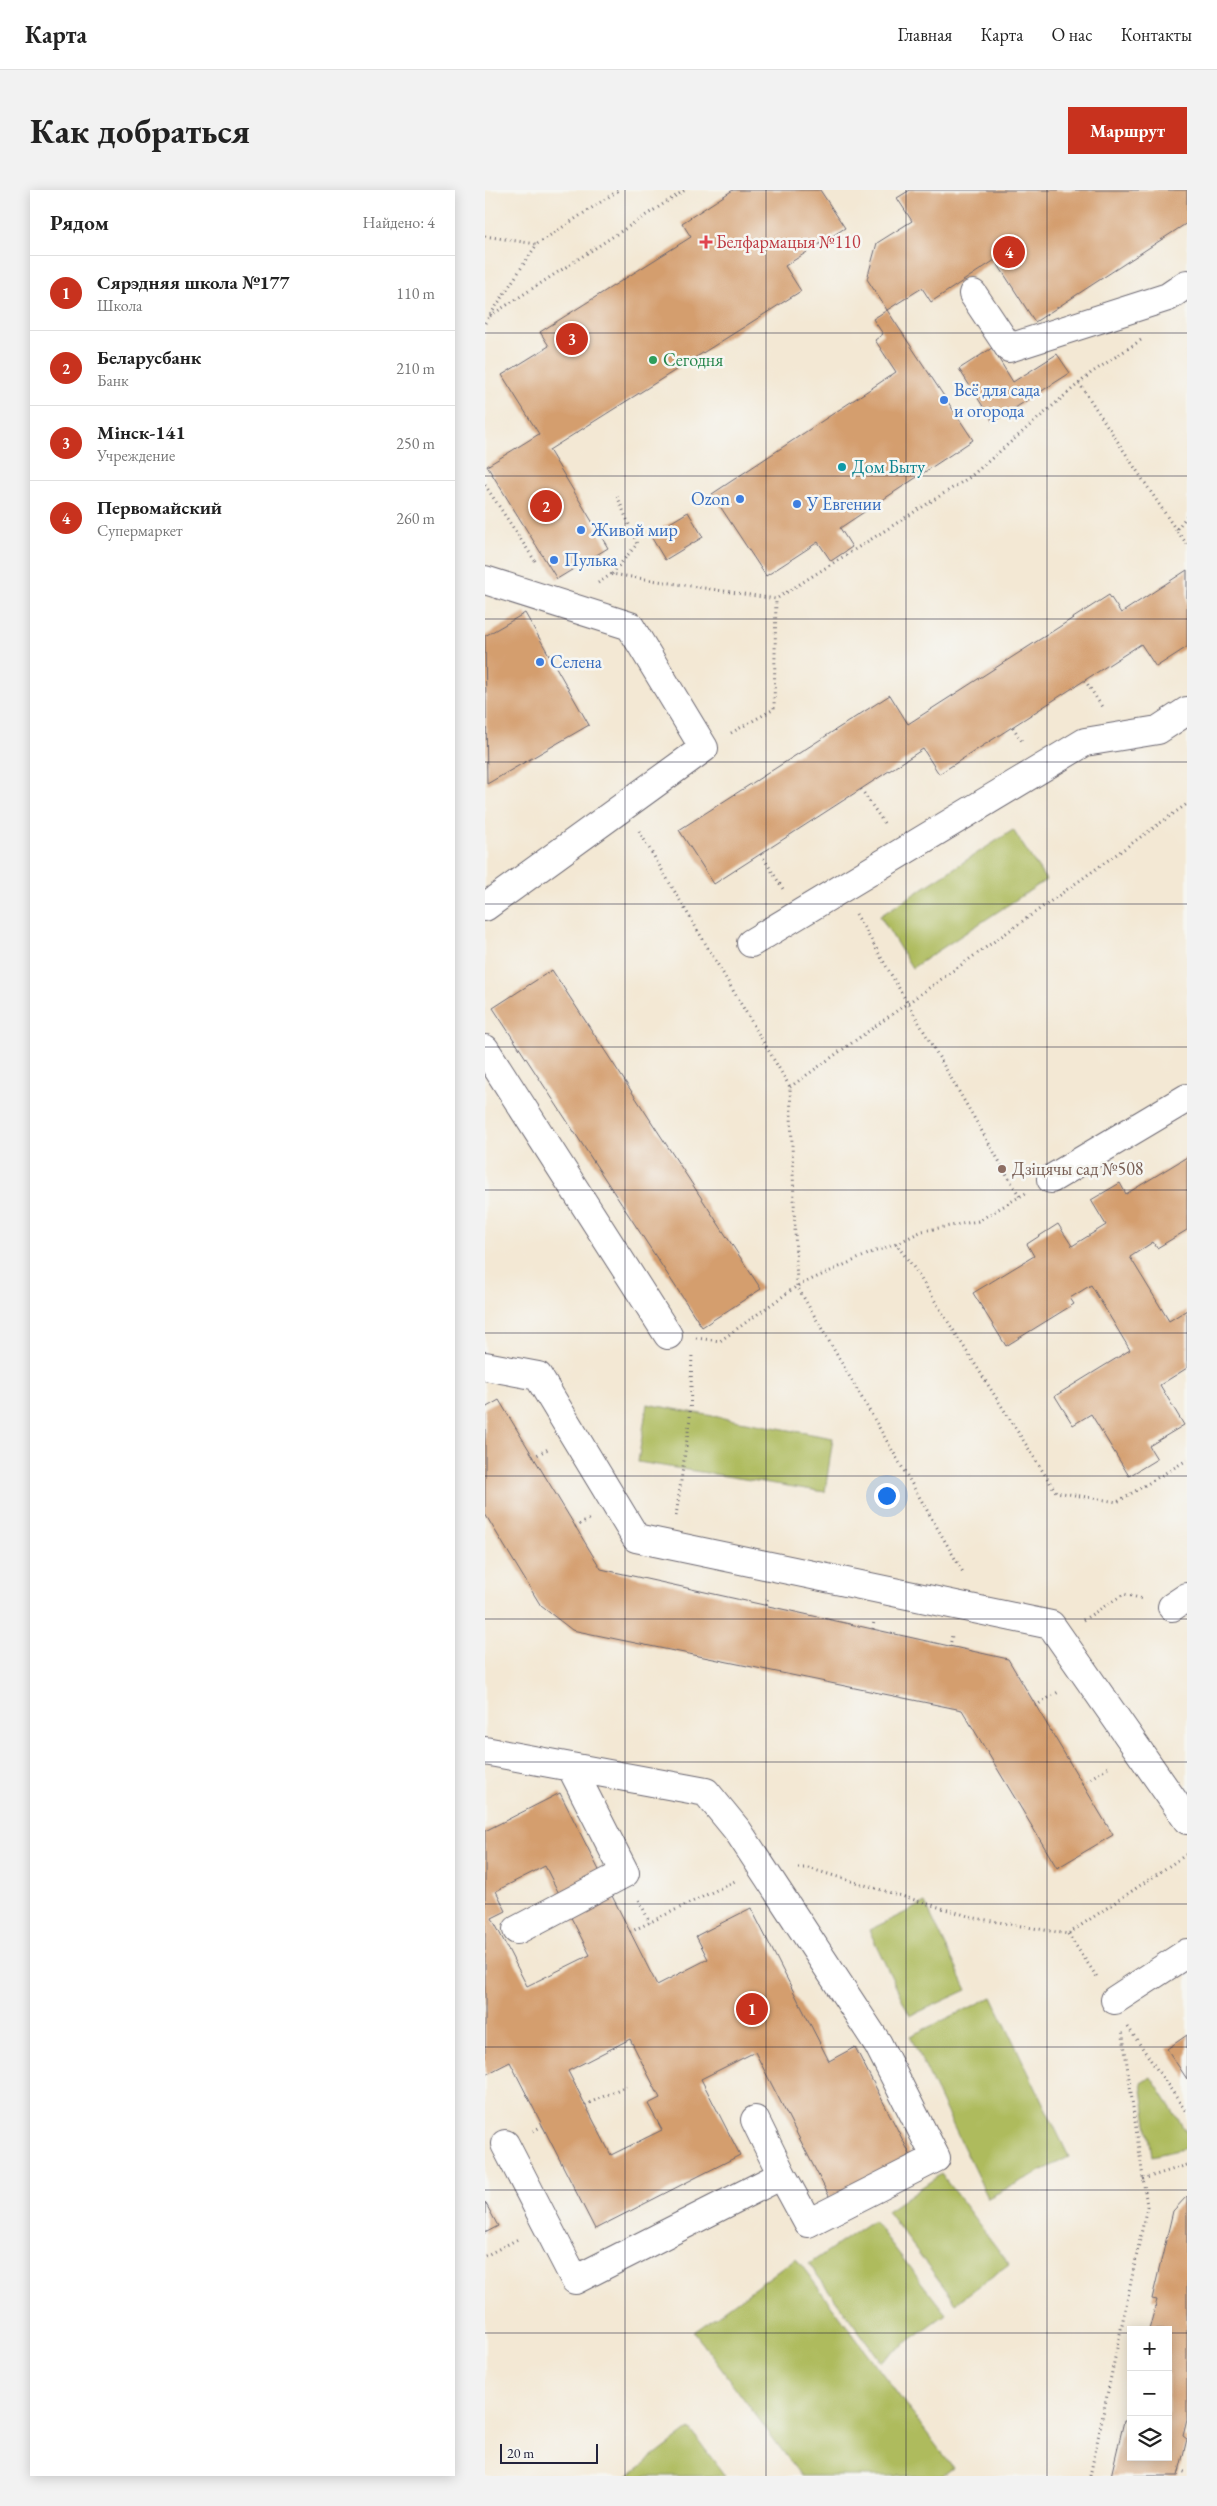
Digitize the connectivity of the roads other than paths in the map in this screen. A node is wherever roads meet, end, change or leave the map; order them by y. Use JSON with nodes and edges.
{"nodes":[{"id":1,"x":1187,"y":284,"type":"edge"},
{"id":2,"x":973,"y":294,"type":"dead end"},
{"id":3,"x":485,"y":580,"type":"edge"},
{"id":4,"x":1187,"y":711,"type":"edge"},
{"id":5,"x":485,"y":907,"type":"edge"},
{"id":6,"x":751,"y":943,"type":"dead end"},
{"id":7,"x":485,"y":1049,"type":"edge"},
{"id":8,"x":1187,"y":1098,"type":"edge"},
{"id":9,"x":1051,"y":1178,"type":"road end"},
{"id":10,"x":680,"y":1341,"type":"road end"},
{"id":11,"x":485,"y":1366,"type":"edge"},
{"id":12,"x":485,"y":1750,"type":"edge"},
{"id":13,"x":571,"y":1767,"type":"junction"},
{"id":14,"x":1187,"y":1820,"type":"edge"},
{"id":15,"x":517,"y":1930,"type":"dead end"},
{"id":16,"x":1187,"y":1954,"type":"edge"},
{"id":17,"x":1118,"y":2008,"type":"road end"},
{"id":18,"x":755,"y":2120,"type":"dead end"},
{"id":19,"x":505,"y":2144,"type":"dead end"},
{"id":20,"x":782,"y":2175,"type":"junction"}],
"edges":[{"from":1,"to":2,"type":"lane"},
{"from":3,"to":5,"type":"lane"},
{"from":4,"to":6,"type":"lane"},
{"from":7,"to":10,"type":"lane"},
{"from":8,"to":9,"type":"lane"},
{"from":11,"to":14,"type":"lane"},
{"from":12,"to":13,"type":"lane"},
{"from":13,"to":15,"type":"lane"},
{"from":13,"to":20,"type":"lane"},
{"from":16,"to":17,"type":"lane"},
{"from":18,"to":20,"type":"lane"},
{"from":19,"to":20,"type":"lane"}]}
